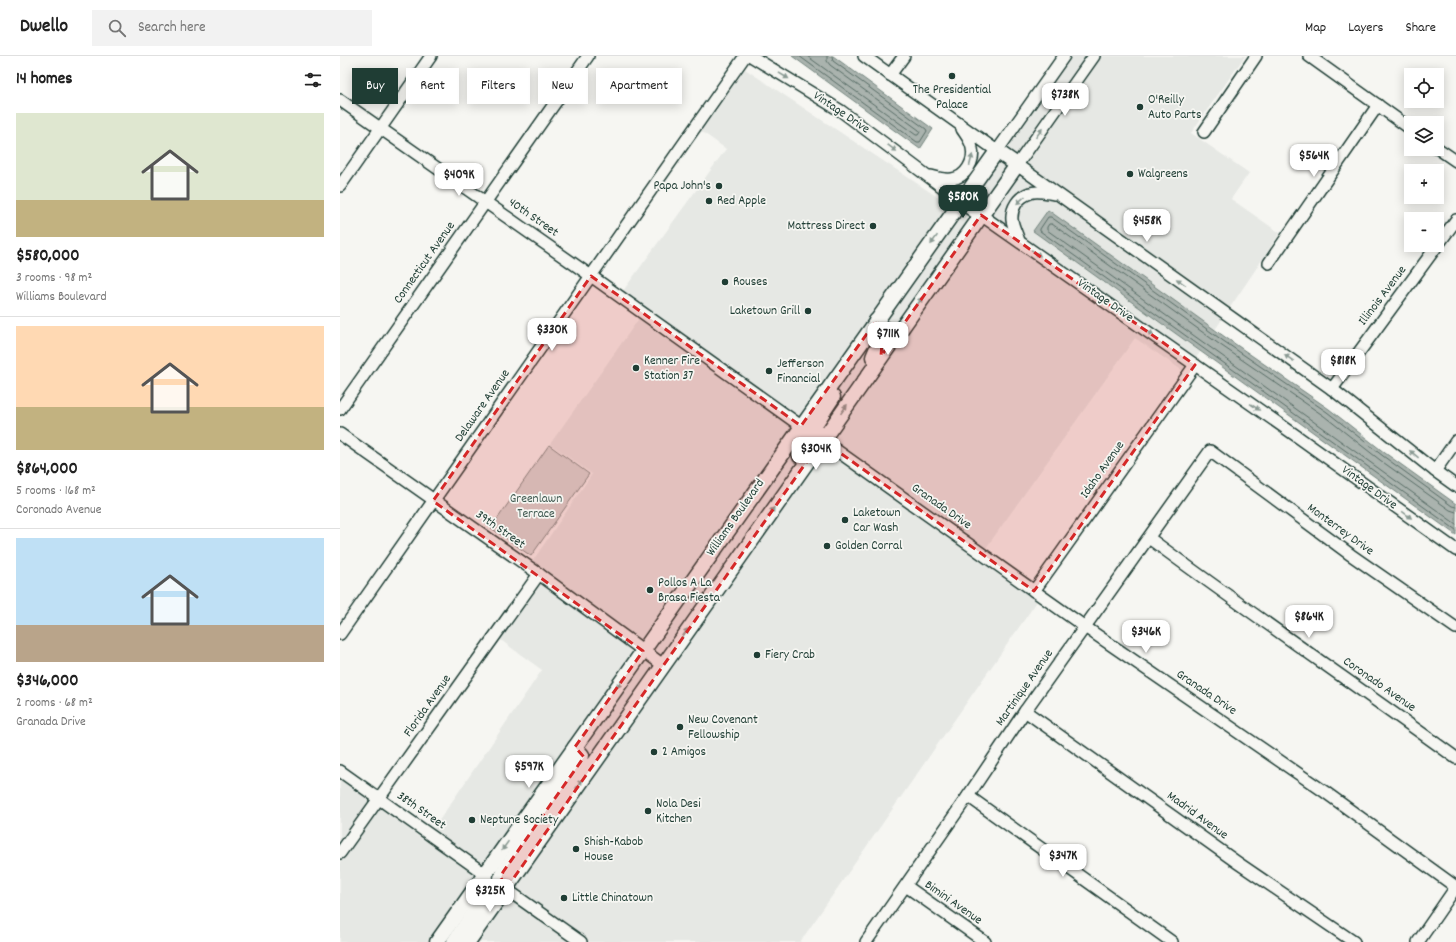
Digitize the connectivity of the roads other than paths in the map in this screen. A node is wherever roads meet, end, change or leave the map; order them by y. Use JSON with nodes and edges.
{"nodes":[{"id":1,"x":431,"y":56,"type":"edge"},
{"id":2,"x":588,"y":56,"type":"edge"},
{"id":3,"x":745,"y":56,"type":"edge"},
{"id":4,"x":751,"y":56,"type":"edge"},
{"id":5,"x":864,"y":56,"type":"edge"},
{"id":6,"x":904,"y":56,"type":"edge"},
{"id":7,"x":1064,"y":56,"type":"edge"},
{"id":8,"x":1094,"y":56,"type":"edge"},
{"id":9,"x":1256,"y":56,"type":"edge"},
{"id":10,"x":1309,"y":56,"type":"edge"},
{"id":11,"x":890,"y":75,"type":"junction"},
{"id":12,"x":340,"y":100,"type":"edge"},
{"id":13,"x":1378,"y":105,"type":"junction"},
{"id":14,"x":956,"y":122,"type":"junction"},
{"id":15,"x":1404,"y":124,"type":"edge"},
{"id":16,"x":380,"y":129,"type":"junction"},
{"id":17,"x":1204,"y":132,"type":"dead end"},
{"id":18,"x":997,"y":151,"type":"junction"},
{"id":19,"x":1444,"y":153,"type":"edge"},
{"id":20,"x":1456,"y":161,"type":"edge"},
{"id":21,"x":1017,"y":165,"type":"junction"},
{"id":22,"x":928,"y":176,"type":"junction"},
{"id":23,"x":340,"y":186,"type":"edge"},
{"id":24,"x":1057,"y":194,"type":"junction"},
{"id":25,"x":485,"y":201,"type":"junction"},
{"id":26,"x":961,"y":201,"type":"junction"},
{"id":27,"x":981,"y":215,"type":"junction"},
{"id":28,"x":1456,"y":220,"type":"edge"},
{"id":29,"x":1019,"y":241,"type":"junction"},
{"id":30,"x":1269,"y":263,"type":"dead end"},
{"id":31,"x":591,"y":276,"type":"junction"},
{"id":32,"x":876,"y":320,"type":"junction"},
{"id":33,"x":1195,"y":365,"type":"junction"},
{"id":34,"x":832,"y":382,"type":"junction"},
{"id":35,"x":1332,"y":389,"type":"junction"},
{"id":36,"x":855,"y":394,"type":"junction"},
{"id":37,"x":340,"y":409,"type":"edge"},
{"id":38,"x":801,"y":426,"type":"junction"},
{"id":39,"x":340,"y":434,"type":"edge"},
{"id":40,"x":822,"y":440,"type":"junction"},
{"id":41,"x":1456,"y":441,"type":"edge"},
{"id":42,"x":1210,"y":451,"type":"joint"},
{"id":43,"x":1435,"y":471,"type":"junction"},
{"id":44,"x":1456,"y":486,"type":"edge"},
{"id":45,"x":789,"y":487,"type":"junction"},
{"id":46,"x":433,"y":501,"type":"junction"},
{"id":47,"x":1148,"y":538,"type":"junction"},
{"id":48,"x":1456,"y":550,"type":"edge"},
{"id":49,"x":539,"y":574,"type":"junction"},
{"id":50,"x":1034,"y":591,"type":"junction"},
{"id":51,"x":1086,"y":627,"type":"junction"},
{"id":52,"x":1456,"y":628,"type":"edge"},
{"id":53,"x":340,"y":634,"type":"edge"},
{"id":54,"x":643,"y":651,"type":"junction"},
{"id":55,"x":663,"y":665,"type":"junction"},
{"id":56,"x":1025,"y":711,"type":"junction"},
{"id":57,"x":575,"y":747,"type":"junction"},
{"id":58,"x":1456,"y":758,"type":"edge"},
{"id":59,"x":340,"y":771,"type":"edge"},
{"id":60,"x":968,"y":796,"type":"junction"},
{"id":61,"x":379,"y":799,"type":"junction"},
{"id":62,"x":340,"y":853,"type":"edge"},
{"id":63,"x":485,"y":874,"type":"junction"},
{"id":64,"x":906,"y":886,"type":"junction"},
{"id":65,"x":1456,"y":887,"type":"edge"},
{"id":66,"x":506,"y":889,"type":"junction"},
{"id":67,"x":437,"y":942,"type":"edge"},
{"id":68,"x":454,"y":942,"type":"edge"},
{"id":69,"x":468,"y":942,"type":"edge"},
{"id":70,"x":581,"y":942,"type":"edge"},
{"id":71,"x":866,"y":942,"type":"edge"},
{"id":72,"x":985,"y":942,"type":"edge"},
{"id":73,"x":1172,"y":942,"type":"edge"},
{"id":74,"x":1354,"y":942,"type":"edge"},
{"id":75,"x":1418,"y":942,"type":"edge"}],
"edges":[{"from":1,"to":16,"type":"street"},
{"from":2,"to":25,"type":"street","name":"Connecticut Avenue"},
{"from":3,"to":31,"type":"street","name":"Delaware Avenue"},
{"from":4,"to":22,"type":"street","name":"Vintage Drive","one_way":true},
{"from":5,"to":11,"type":"street"},
{"from":6,"to":11,"type":"street"},
{"from":7,"to":18,"type":"street","name":"Williams Boulevard"},
{"from":21,"to":8,"type":"street","name":"Williams Boulevard","one_way":true},
{"from":9,"to":17,"type":"street"},
{"from":10,"to":13,"type":"street"},
{"from":11,"to":14,"type":"street"},
{"from":12,"to":16,"type":"street","name":"40th Street"},
{"from":13,"to":15,"type":"street"},
{"from":13,"to":30,"type":"street"},
{"from":14,"to":18,"type":"street"},
{"from":22,"to":14,"type":"street","one_way":true},
{"from":16,"to":23,"type":"street"},
{"from":16,"to":25,"type":"street","name":"40th Street"},
{"from":18,"to":21,"type":"main road"},
{"from":18,"to":26,"type":"main road","name":"Williams Boulevard"},
{"from":19,"to":20,"type":"street"},
{"from":21,"to":24,"type":"street"},
{"from":21,"to":27,"type":"main road","name":"Williams Boulevard"},
{"from":22,"to":26,"type":"street","name":"Vintage Drive"},
{"from":24,"to":29,"type":"street","one_way":true},
{"from":35,"to":24,"type":"street","one_way":true},
{"from":25,"to":31,"type":"street","name":"40th Street"},
{"from":25,"to":37,"type":"street","name":"Connecticut Avenue"},
{"from":26,"to":27,"type":"main road","name":"Vintage Drive"},
{"from":26,"to":32,"type":"main road","name":"Williams Boulevard","one_way":true},
{"from":27,"to":29,"type":"street","name":"Vintage Drive"},
{"from":36,"to":27,"type":"main road","name":"Williams Boulevard","one_way":true},
{"from":28,"to":35,"type":"street","name":"Illinois Avenue"},
{"from":29,"to":33,"type":"street","name":"Vintage Drive","one_way":true},
{"from":31,"to":38,"type":"street","name":"40th Street"},
{"from":31,"to":46,"type":"street","name":"Delaware Avenue"},
{"from":32,"to":34,"type":"main road","name":"Williams Boulevard"},
{"from":32,"to":36,"type":"main road"},
{"from":33,"to":48,"type":"street","name":"Vintage Drive","one_way":true},
{"from":33,"to":50,"type":"street","name":"Idaho Avenue"},
{"from":34,"to":38,"type":"main road","name":"Williams Boulevard"},
{"from":34,"to":40,"type":"main road"},
{"from":43,"to":35,"type":"street","one_way":true},
{"from":40,"to":36,"type":"main road","name":"Williams Boulevard","one_way":true},
{"from":38,"to":45,"type":"main road"},
{"from":38,"to":54,"type":"main road","name":"Williams Boulevard"},
{"from":39,"to":46,"type":"street","name":"39th Street"},
{"from":40,"to":45,"type":"main road","name":"Williams Boulevard"},
{"from":40,"to":50,"type":"street","name":"Granada Drive"},
{"from":41,"to":43,"type":"street"},
{"from":42,"to":47,"type":"street","name":"Martinique Avenue"},
{"from":42,"to":52,"type":"street","name":"Monterrey Drive"},
{"from":43,"to":44,"type":"street"},
{"from":55,"to":45,"type":"main road","name":"Williams Boulevard","one_way":true},
{"from":46,"to":49,"type":"street","name":"39th Street"},
{"from":46,"to":53,"type":"street","name":"Delaware Avenue"},
{"from":47,"to":51,"type":"street","name":"Martinique Avenue"},
{"from":47,"to":58,"type":"street","name":"Coronado Avenue"},
{"from":49,"to":54,"type":"street","name":"39th Street"},
{"from":49,"to":61,"type":"street","name":"Florida Avenue"},
{"from":50,"to":51,"type":"street","name":"Granada Drive"},
{"from":51,"to":56,"type":"street","name":"Martinique Avenue"},
{"from":51,"to":65,"type":"street","name":"Granada Drive"},
{"from":54,"to":55,"type":"street","name":"39th Street"},
{"from":54,"to":57,"type":"main road","name":"Williams Boulevard","one_way":true},
{"from":66,"to":55,"type":"main road","name":"Williams Boulevard","one_way":true},
{"from":56,"to":60,"type":"street","name":"Martinique Avenue"},
{"from":56,"to":74,"type":"street","name":"Madrid Avenue"},
{"from":57,"to":63,"type":"main road","name":"Williams Boulevard","one_way":true},
{"from":57,"to":66,"type":"main road"},
{"from":59,"to":61,"type":"street","name":"38th Street"},
{"from":60,"to":64,"type":"street","name":"Martinique Avenue"},
{"from":60,"to":73,"type":"street"},
{"from":61,"to":62,"type":"street","name":"Florida Avenue"},
{"from":61,"to":63,"type":"street","name":"38th Street"},
{"from":63,"to":67,"type":"main road","name":"Williams Boulevard"},
{"from":63,"to":68,"type":"main road"},
{"from":64,"to":71,"type":"street","name":"Martinique Avenue"},
{"from":64,"to":72,"type":"street","name":"Bimini Avenue"},
{"from":65,"to":75,"type":"street"},
{"from":66,"to":69,"type":"main road","name":"Williams Boulevard"},
{"from":66,"to":70,"type":"street"}]}
